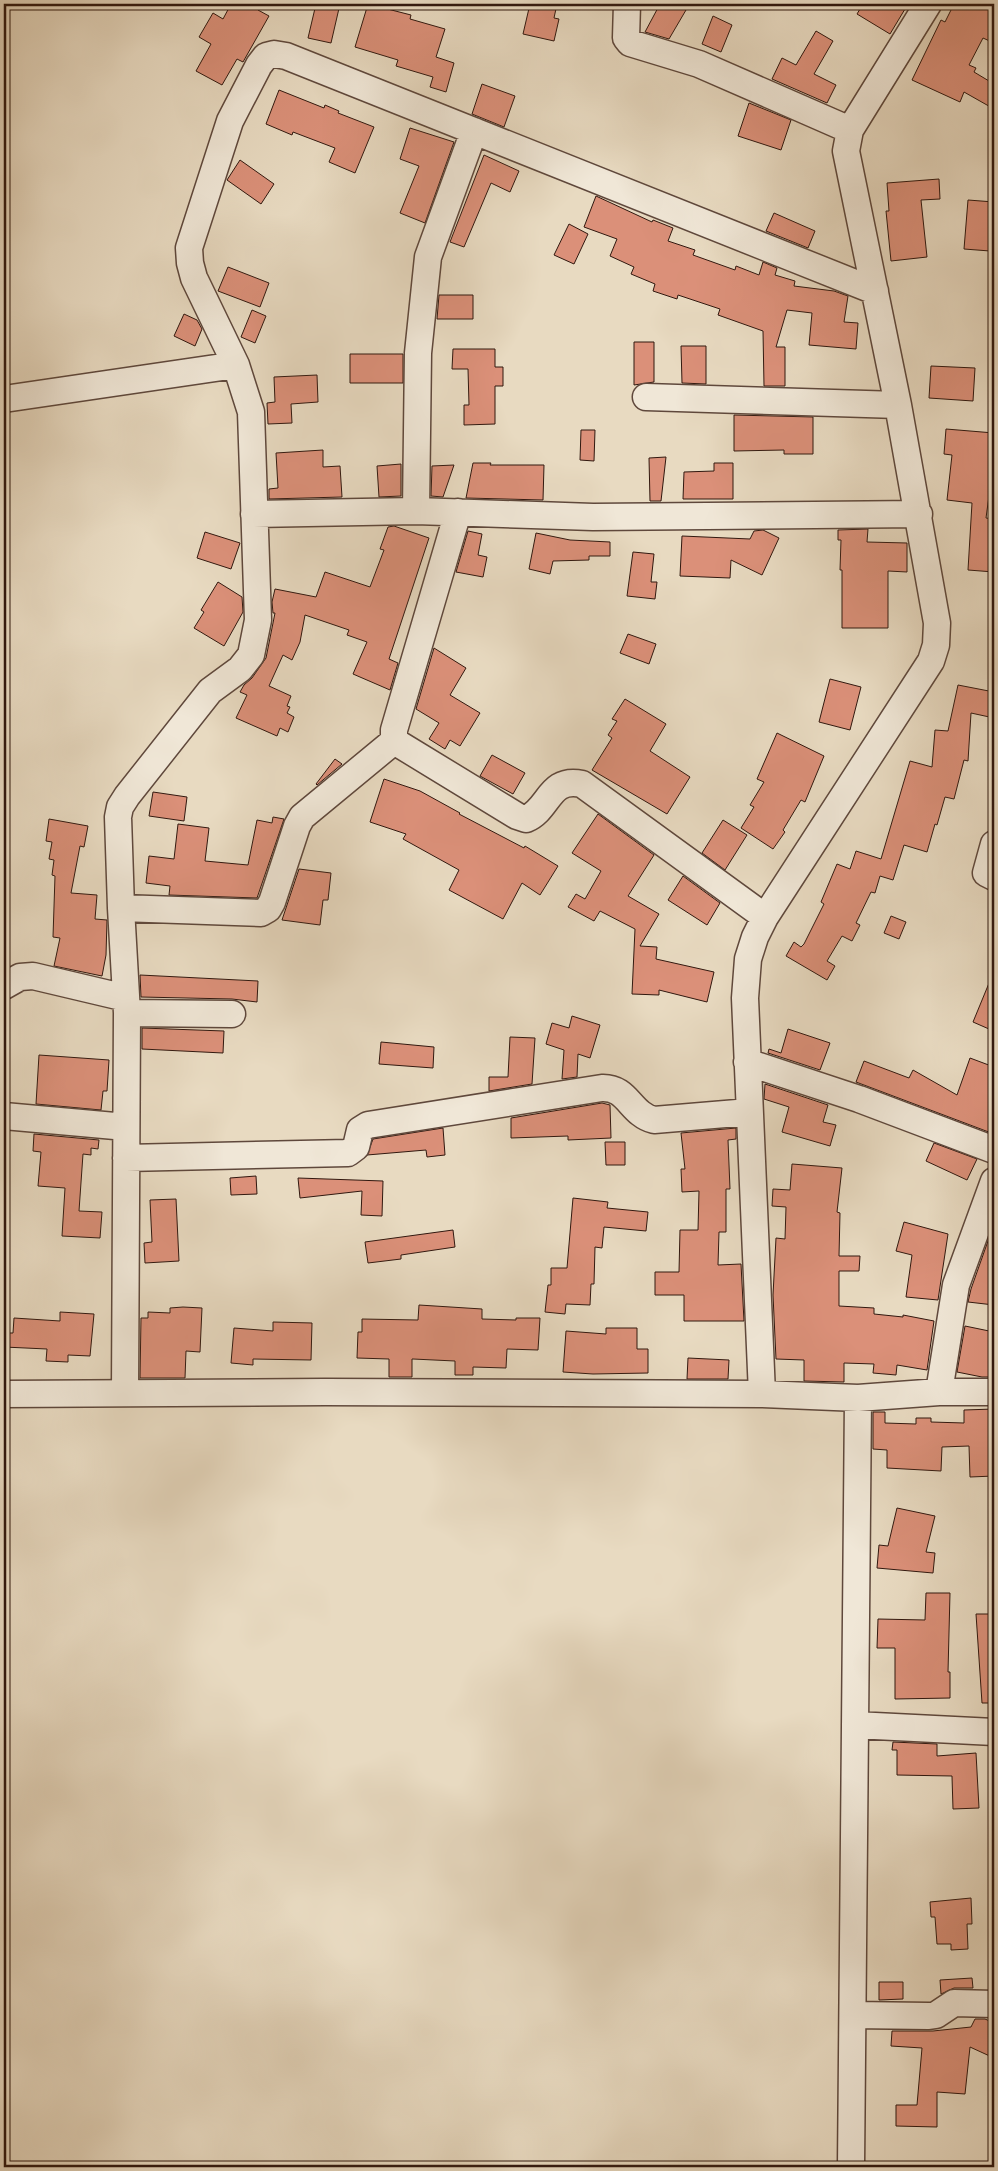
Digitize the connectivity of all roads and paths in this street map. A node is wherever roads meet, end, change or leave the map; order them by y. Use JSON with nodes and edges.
{"nodes":[{"id":1,"x":627,"y":4,"type":"edge"},
{"id":2,"x":928,"y":4,"type":"edge"},
{"id":3,"x":850,"y":130,"type":"junction"},
{"id":4,"x":474,"y":131,"type":"junction"},
{"id":5,"x":875,"y":291,"type":"junction"},
{"id":6,"x":236,"y":365,"type":"junction"},
{"id":7,"x":646,"y":397,"type":"dead end"},
{"id":8,"x":4,"y":399,"type":"edge"},
{"id":9,"x":898,"y":405,"type":"junction"},
{"id":10,"x":416,"y":511,"type":"junction"},
{"id":11,"x":458,"y":512,"type":"junction"},
{"id":12,"x":254,"y":514,"type":"junction"},
{"id":13,"x":919,"y":514,"type":"junction"},
{"id":14,"x":394,"y":741,"type":"junction"},
{"id":15,"x":994,"y":844,"type":"edge"},
{"id":16,"x":994,"y":877,"type":"edge"},
{"id":17,"x":121,"y":908,"type":"junction"},
{"id":18,"x":765,"y":917,"type":"junction"},
{"id":19,"x":4,"y":986,"type":"edge"},
{"id":20,"x":127,"y":1006,"type":"junction"},
{"id":21,"x":232,"y":1014,"type":"dead end"},
{"id":22,"x":747,"y":1062,"type":"junction"},
{"id":23,"x":749,"y":1112,"type":"junction"},
{"id":24,"x":4,"y":1116,"type":"edge"},
{"id":25,"x":126,"y":1127,"type":"junction"},
{"id":26,"x":994,"y":1150,"type":"edge"},
{"id":27,"x":126,"y":1158,"type":"junction"},
{"id":28,"x":994,"y":1181,"type":"edge"},
{"id":29,"x":939,"y":1392,"type":"junction"},
{"id":30,"x":994,"y":1392,"type":"edge"},
{"id":31,"x":125,"y":1393,"type":"junction"},
{"id":32,"x":4,"y":1394,"type":"edge"},
{"id":33,"x":762,"y":1394,"type":"junction"},
{"id":34,"x":858,"y":1398,"type":"junction"},
{"id":35,"x":855,"y":1725,"type":"junction"},
{"id":36,"x":994,"y":1732,"type":"edge"},
{"id":37,"x":994,"y":2004,"type":"edge"},
{"id":38,"x":853,"y":2015,"type":"junction"},
{"id":39,"x":851,"y":2167,"type":"edge"}],
"edges":[{"from":1,"to":3,"type":"street"},
{"from":2,"to":3,"type":"street"},
{"from":3,"to":5,"type":"street"},
{"from":4,"to":5,"type":"street"},
{"from":4,"to":6,"type":"street"},
{"from":4,"to":10,"type":"street"},
{"from":5,"to":9,"type":"street"},
{"from":6,"to":8,"type":"street"},
{"from":6,"to":12,"type":"street"},
{"from":7,"to":9,"type":"street"},
{"from":9,"to":13,"type":"street"},
{"from":10,"to":11,"type":"street"},
{"from":10,"to":12,"type":"street"},
{"from":11,"to":13,"type":"street"},
{"from":11,"to":14,"type":"street"},
{"from":12,"to":17,"type":"street"},
{"from":13,"to":18,"type":"street"},
{"from":14,"to":17,"type":"street"},
{"from":14,"to":18,"type":"street"},
{"from":15,"to":16,"type":"street"},
{"from":17,"to":20,"type":"street"},
{"from":18,"to":22,"type":"street"},
{"from":19,"to":20,"type":"street"},
{"from":20,"to":21,"type":"street"},
{"from":20,"to":25,"type":"street"},
{"from":22,"to":23,"type":"street"},
{"from":22,"to":26,"type":"street"},
{"from":23,"to":27,"type":"street"},
{"from":23,"to":33,"type":"street"},
{"from":24,"to":25,"type":"street"},
{"from":25,"to":27,"type":"street"},
{"from":27,"to":31,"type":"street"},
{"from":28,"to":29,"type":"street"},
{"from":29,"to":30,"type":"street"},
{"from":29,"to":34,"type":"street"},
{"from":31,"to":32,"type":"street"},
{"from":31,"to":33,"type":"street"},
{"from":33,"to":34,"type":"street"},
{"from":34,"to":35,"type":"street"},
{"from":35,"to":36,"type":"street"},
{"from":35,"to":38,"type":"street"},
{"from":37,"to":38,"type":"street"},
{"from":38,"to":39,"type":"street"}]}
